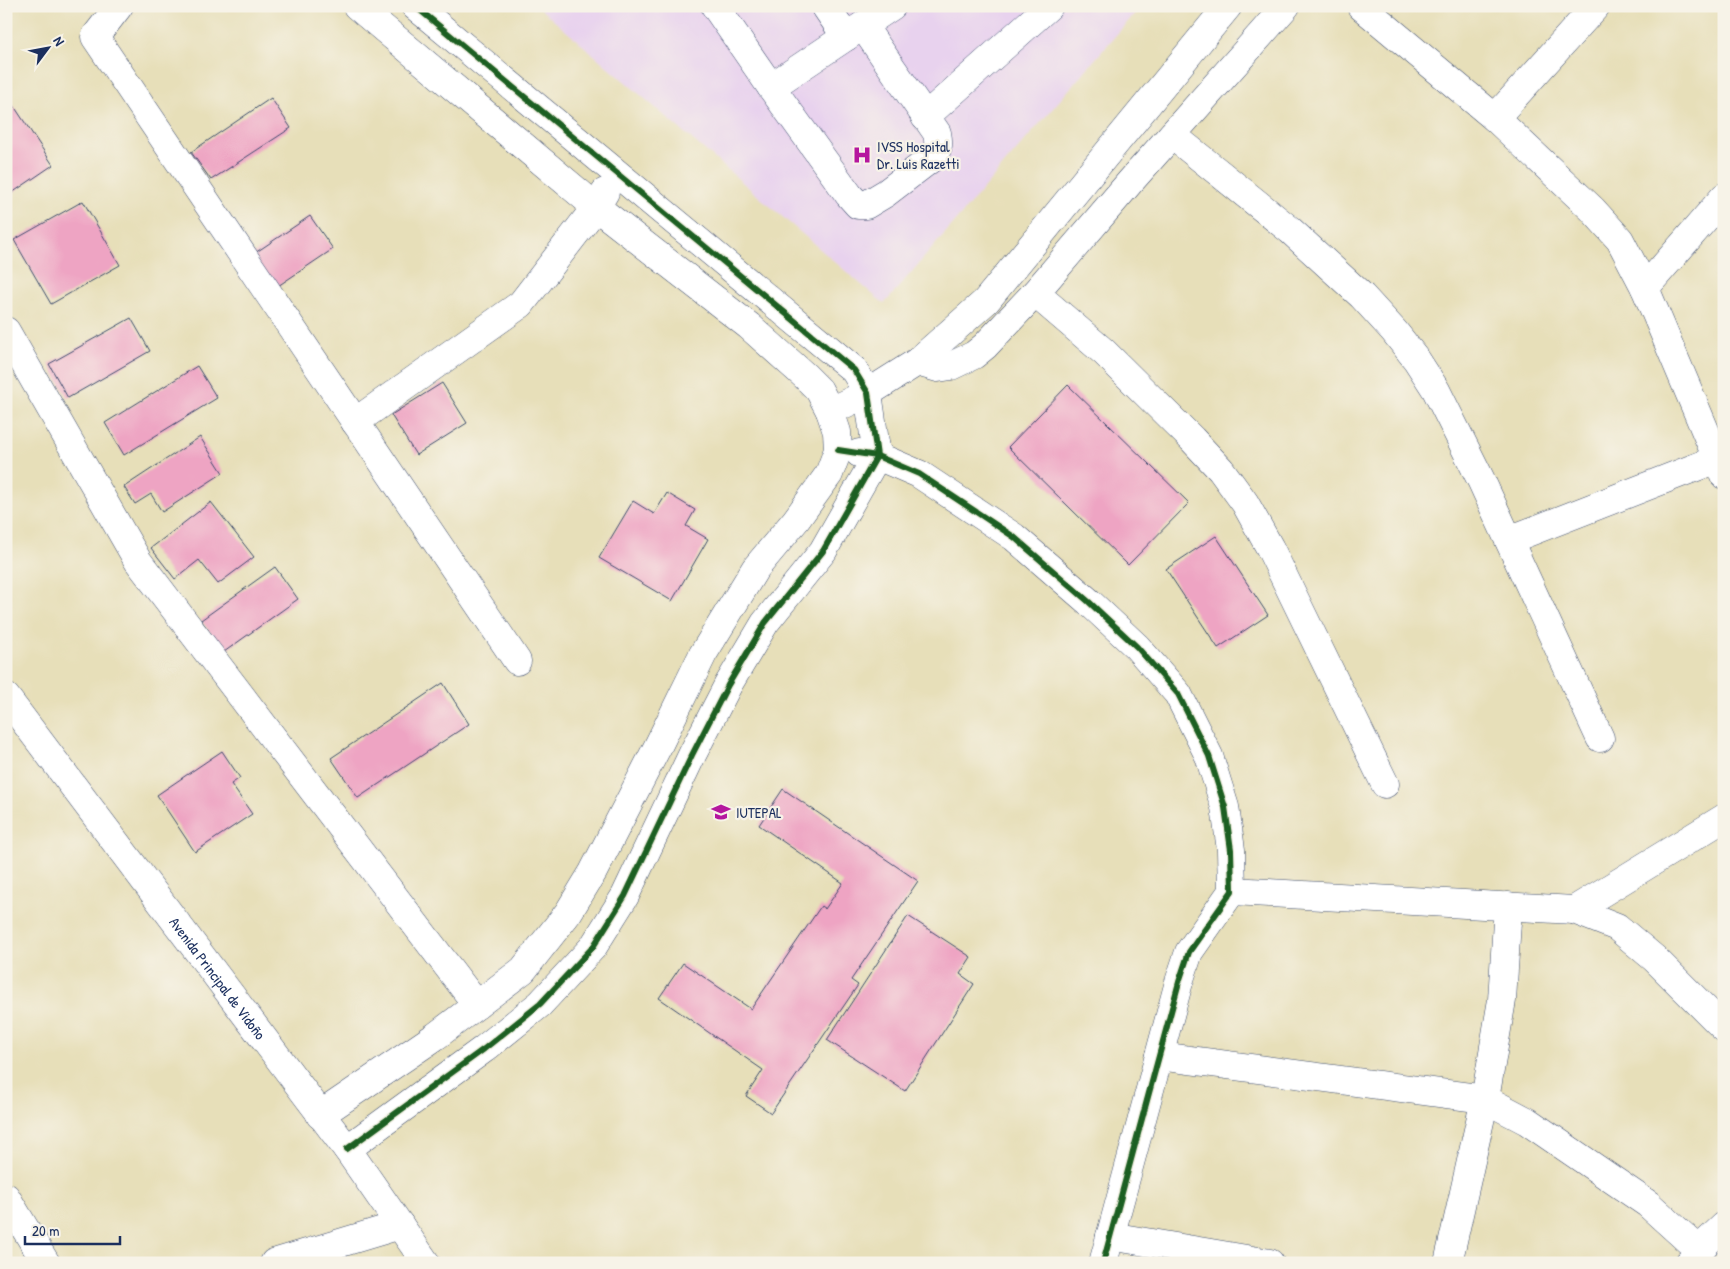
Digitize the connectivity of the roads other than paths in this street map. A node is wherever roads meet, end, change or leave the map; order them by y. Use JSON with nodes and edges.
{"nodes":[{"id":1,"x":119,"y":6,"type":"edge"},
{"id":2,"x":357,"y":6,"type":"edge"},
{"id":3,"x":415,"y":6,"type":"edge"},
{"id":4,"x":714,"y":6,"type":"edge"},
{"id":5,"x":825,"y":6,"type":"edge"},
{"id":6,"x":892,"y":6,"type":"edge"},
{"id":7,"x":1049,"y":6,"type":"edge"},
{"id":8,"x":1228,"y":6,"type":"edge"},
{"id":9,"x":1286,"y":6,"type":"edge"},
{"id":10,"x":1361,"y":6,"type":"edge"},
{"id":11,"x":1596,"y":6,"type":"edge"},
{"id":12,"x":855,"y":32,"type":"junction"},
{"id":13,"x":771,"y":87,"type":"junction"},
{"id":14,"x":926,"y":117,"type":"junction"},
{"id":15,"x":1496,"y":118,"type":"junction"},
{"id":16,"x":1172,"y":135,"type":"junction"},
{"id":17,"x":616,"y":172,"type":"junction"},
{"id":18,"x":1724,"y":197,"type":"edge"},
{"id":19,"x":596,"y":207,"type":"junction"},
{"id":20,"x":1645,"y":288,"type":"junction"},
{"id":21,"x":1035,"y":293,"type":"junction"},
{"id":22,"x":6,"y":331,"type":"edge"},
{"id":23,"x":917,"y":362,"type":"junction"},
{"id":24,"x":868,"y":393,"type":"junction"},
{"id":25,"x":830,"y":411,"type":"junction"},
{"id":26,"x":356,"y":422,"type":"junction"},
{"id":27,"x":838,"y":450,"type":"junction"},
{"id":28,"x":876,"y":456,"type":"junction"},
{"id":29,"x":1720,"y":467,"type":"edge"},
{"id":30,"x":1509,"y":540,"type":"junction"},
{"id":31,"x":517,"y":661,"type":"dead end"},
{"id":32,"x":6,"y":697,"type":"edge"},
{"id":33,"x":1600,"y":738,"type":"dead end"},
{"id":34,"x":1385,"y":784,"type":"dead end"},
{"id":35,"x":1724,"y":818,"type":"edge"},
{"id":36,"x":1232,"y":891,"type":"junction"},
{"id":37,"x":1508,"y":906,"type":"junction"},
{"id":38,"x":1574,"y":910,"type":"junction"},
{"id":39,"x":477,"y":1005,"type":"junction"},
{"id":40,"x":1724,"y":1028,"type":"edge"},
{"id":41,"x":1159,"y":1056,"type":"junction"},
{"id":42,"x":1486,"y":1099,"type":"junction"},
{"id":43,"x":320,"y":1115,"type":"junction"},
{"id":44,"x":346,"y":1149,"type":"junction"},
{"id":45,"x":6,"y":1197,"type":"edge"},
{"id":46,"x":400,"y":1225,"type":"junction"},
{"id":47,"x":1724,"y":1226,"type":"edge"},
{"id":48,"x":1110,"y":1236,"type":"junction"},
{"id":49,"x":1694,"y":1257,"type":"edge"},
{"id":50,"x":46,"y":1263,"type":"edge"},
{"id":51,"x":274,"y":1263,"type":"edge"},
{"id":52,"x":426,"y":1263,"type":"edge"},
{"id":53,"x":1103,"y":1263,"type":"edge"},
{"id":54,"x":1270,"y":1263,"type":"edge"},
{"id":55,"x":1448,"y":1263,"type":"edge"}],
"edges":[{"from":1,"to":26,"type":"street"},
{"from":2,"to":19,"type":"street"},
{"from":3,"to":17,"type":"street"},
{"from":4,"to":13,"type":"street"},
{"from":5,"to":12,"type":"street"},
{"from":6,"to":12,"type":"street"},
{"from":7,"to":14,"type":"street"},
{"from":8,"to":23,"type":"street"},
{"from":9,"to":16,"type":"street"},
{"from":10,"to":15,"type":"street"},
{"from":11,"to":15,"type":"street"},
{"from":12,"to":13,"type":"street"},
{"from":12,"to":14,"type":"street"},
{"from":13,"to":14,"type":"street"},
{"from":15,"to":20,"type":"street"},
{"from":16,"to":21,"type":"street"},
{"from":16,"to":30,"type":"street"},
{"from":17,"to":19,"type":"street"},
{"from":17,"to":24,"type":"street"},
{"from":18,"to":20,"type":"street"},
{"from":19,"to":25,"type":"street"},
{"from":19,"to":26,"type":"street"},
{"from":20,"to":29,"type":"street"},
{"from":21,"to":23,"type":"street"},
{"from":21,"to":34,"type":"street"},
{"from":22,"to":39,"type":"street"},
{"from":23,"to":24,"type":"street"},
{"from":24,"to":25,"type":"street"},
{"from":24,"to":28,"type":"street"},
{"from":25,"to":27,"type":"street"},
{"from":26,"to":31,"type":"street"},
{"from":27,"to":28,"type":"street"},
{"from":27,"to":39,"type":"street"},
{"from":28,"to":36,"type":"street"},
{"from":28,"to":44,"type":"street"},
{"from":29,"to":30,"type":"street"},
{"from":30,"to":33,"type":"street"},
{"from":32,"to":43,"type":"street","name":"Avenida Principal de Vidoño"},
{"from":35,"to":38,"type":"street"},
{"from":36,"to":37,"type":"street"},
{"from":36,"to":41,"type":"street"},
{"from":37,"to":38,"type":"street"},
{"from":37,"to":42,"type":"street"},
{"from":38,"to":40,"type":"street"},
{"from":39,"to":43,"type":"street"},
{"from":41,"to":42,"type":"street"},
{"from":41,"to":48,"type":"street"},
{"from":42,"to":49,"type":"street"},
{"from":42,"to":55,"type":"street"},
{"from":43,"to":44,"type":"street","name":"Avenida Principal de Vidoño"},
{"from":44,"to":46,"type":"street","name":"Avenida Principal de Vidoño"},
{"from":45,"to":50,"type":"street"},
{"from":46,"to":51,"type":"street"},
{"from":46,"to":52,"type":"street","name":"Avenida Principal de Vidoño"},
{"from":47,"to":49,"type":"street"},
{"from":48,"to":53,"type":"street"},
{"from":48,"to":54,"type":"street"}]}
